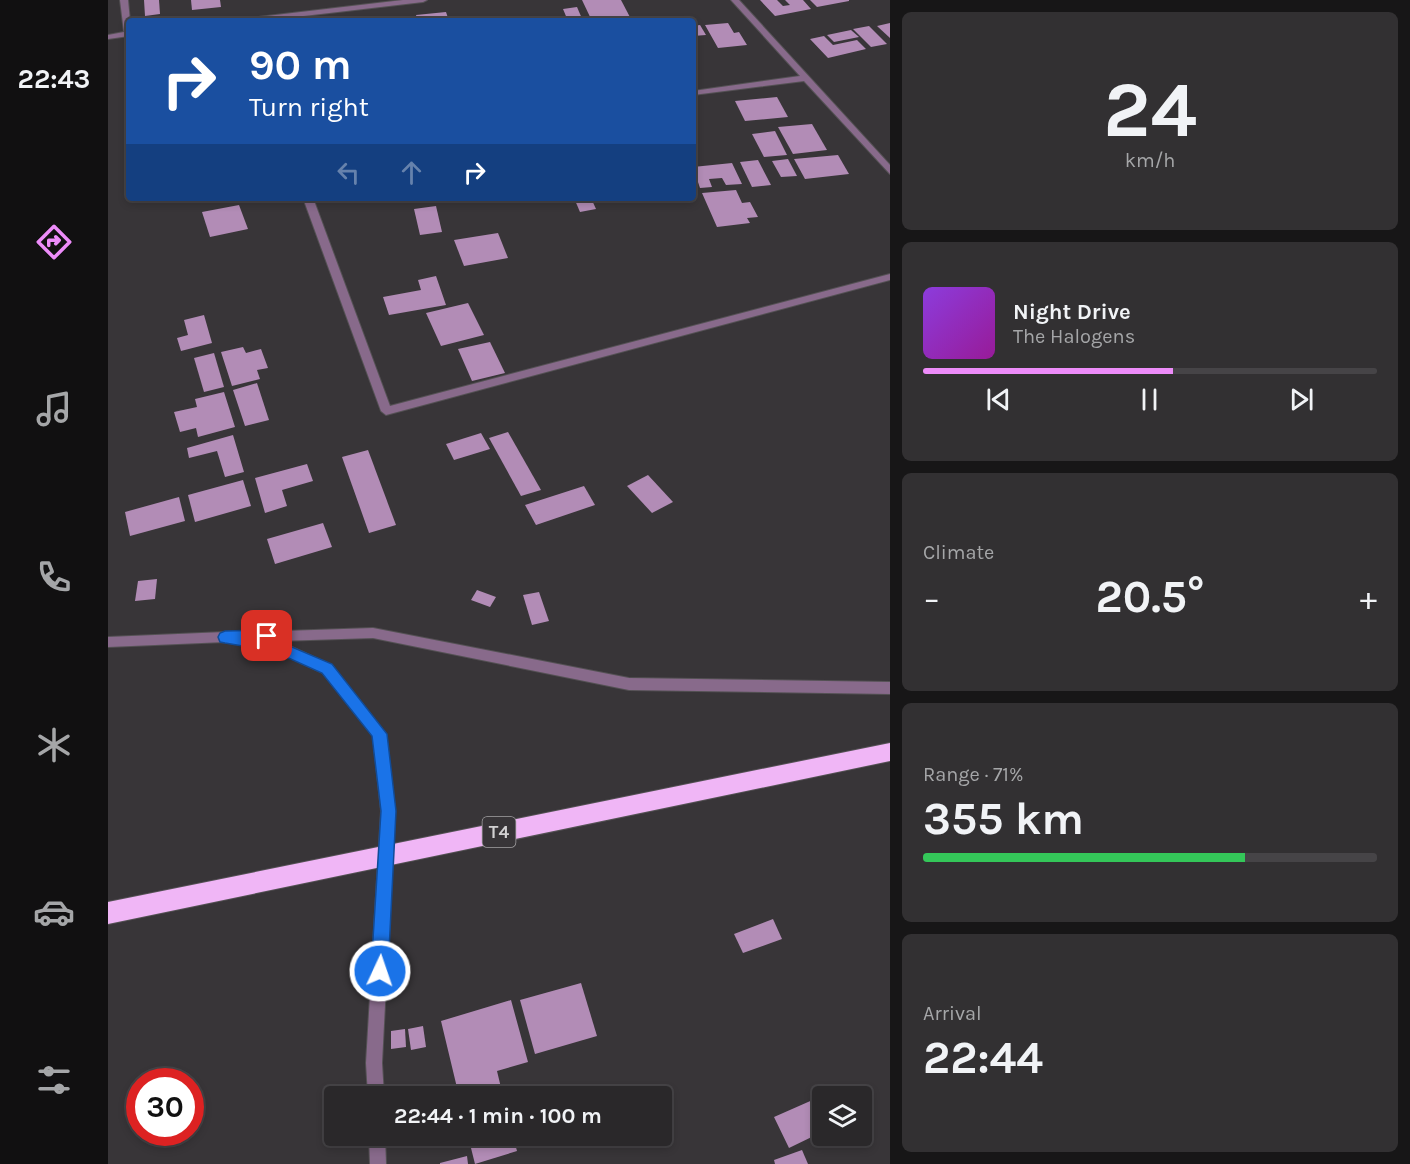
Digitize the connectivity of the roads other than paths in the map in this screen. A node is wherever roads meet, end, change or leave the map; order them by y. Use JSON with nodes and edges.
{"nodes":[{"id":1,"x":124,"y":0,"type":"edge"},
{"id":2,"x":423,"y":0,"type":"edge"},
{"id":3,"x":735,"y":0,"type":"edge"},
{"id":4,"x":127,"y":18,"type":"edge"},
{"id":5,"x":268,"y":18,"type":"edge"},
{"id":6,"x":126,"y":34,"type":"edge"},
{"id":7,"x":108,"y":37,"type":"edge"},
{"id":8,"x":806,"y":78,"type":"junction"},
{"id":9,"x":696,"y":93,"type":"edge"},
{"id":10,"x":890,"y":171,"type":"edge"},
{"id":11,"x":309,"y":201,"type":"edge"},
{"id":12,"x":890,"y":277,"type":"edge"},
{"id":13,"x":225,"y":637,"type":"junction"},
{"id":14,"x":108,"y":642,"type":"edge"},
{"id":15,"x":890,"y":688,"type":"edge"},
{"id":16,"x":890,"y":752,"type":"edge"},
{"id":17,"x":386,"y":856,"type":"junction"},
{"id":18,"x":108,"y":913,"type":"edge"},
{"id":19,"x":375,"y":1086,"type":"edge"},
{"id":20,"x":377,"y":1146,"type":"edge"},
{"id":21,"x":378,"y":1164,"type":"edge"}],
"edges":[{"from":1,"to":4,"type":"street"},
{"from":2,"to":5,"type":"street"},
{"from":3,"to":8,"type":"street"},
{"from":6,"to":7,"type":"street"},
{"from":8,"to":9,"type":"street"},
{"from":8,"to":10,"type":"street"},
{"from":11,"to":12,"type":"street"},
{"from":13,"to":14,"type":"street"},
{"from":13,"to":15,"type":"street"},
{"from":13,"to":17,"type":"street"},
{"from":16,"to":17,"type":"highway","number":"T4"},
{"from":17,"to":18,"type":"highway","number":"T4"},
{"from":17,"to":19,"type":"street"},
{"from":20,"to":21,"type":"street"}]}
